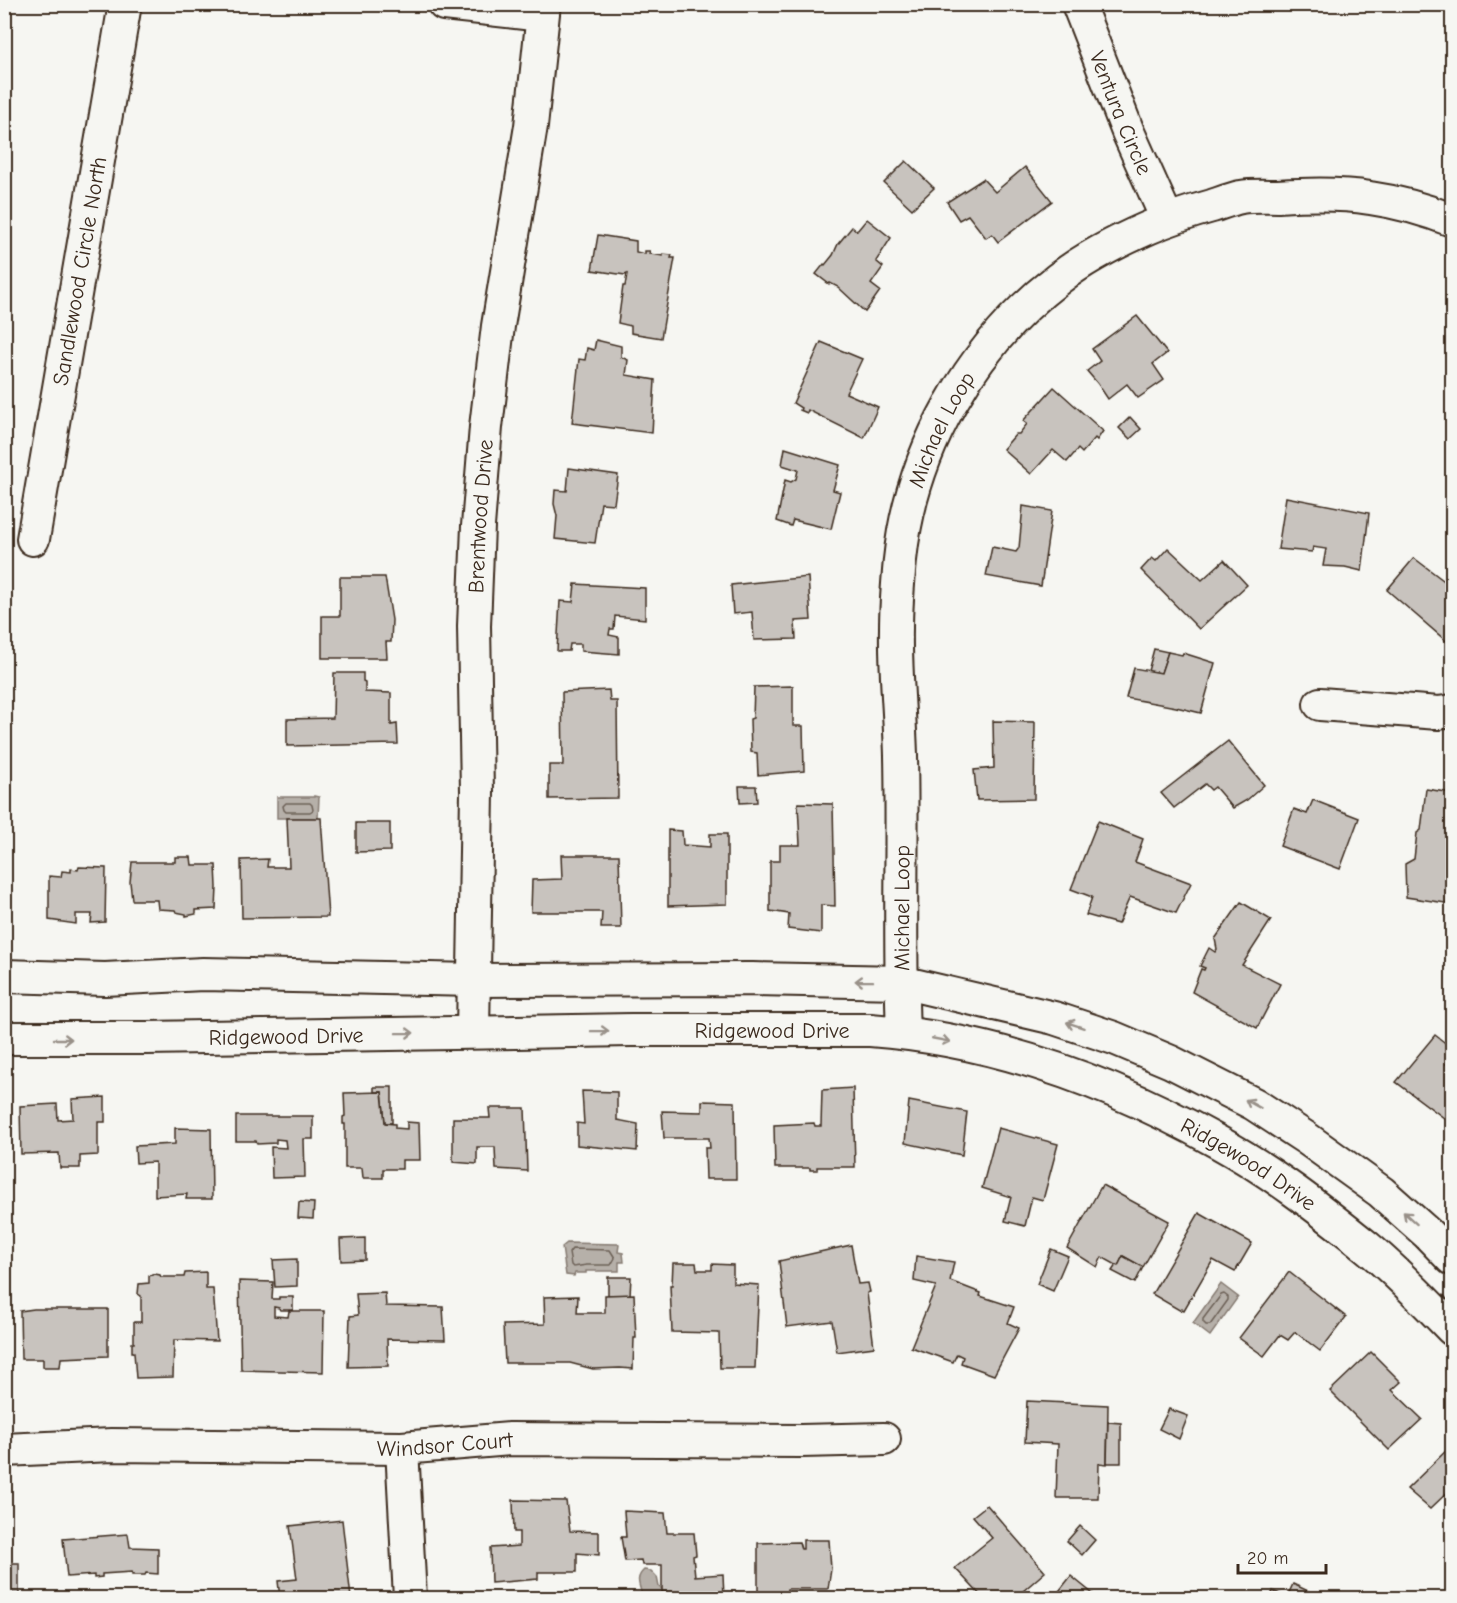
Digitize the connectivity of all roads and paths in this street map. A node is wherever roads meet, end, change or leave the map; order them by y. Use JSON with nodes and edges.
{"nodes":[{"id":1,"x":125,"y":4,"type":"edge"},
{"id":2,"x":444,"y":4,"type":"edge"},
{"id":3,"x":1078,"y":4,"type":"edge"},
{"id":4,"x":543,"y":10,"type":"edge"},
{"id":5,"x":1167,"y":219,"type":"junction"},
{"id":6,"x":1452,"y":220,"type":"edge"},
{"id":7,"x":33,"y":539,"type":"dead end"},
{"id":8,"x":1320,"y":704,"type":"dead end"},
{"id":9,"x":1452,"y":711,"type":"edge"},
{"id":10,"x":4,"y":976,"type":"edge"},
{"id":11,"x":474,"y":980,"type":"junction"},
{"id":12,"x":901,"y":982,"type":"junction"},
{"id":13,"x":473,"y":1032,"type":"junction"},
{"id":14,"x":903,"y":1032,"type":"junction"},
{"id":15,"x":4,"y":1038,"type":"edge"},
{"id":16,"x":1452,"y":1259,"type":"edge"},
{"id":17,"x":1452,"y":1329,"type":"edge"},
{"id":18,"x":884,"y":1439,"type":"dead end"},
{"id":19,"x":402,"y":1448,"type":"junction"},
{"id":20,"x":4,"y":1450,"type":"edge"},
{"id":21,"x":410,"y":1599,"type":"edge"}],
"edges":[{"from":1,"to":7,"type":"street","name":"Sandlewood Circle North"},
{"from":2,"to":4,"type":"street"},
{"from":3,"to":5,"type":"street","name":"Ventura Circle"},
{"from":4,"to":11,"type":"street","name":"Brentwood Drive"},
{"from":5,"to":6,"type":"street","name":"Michael Loop"},
{"from":5,"to":12,"type":"street","name":"Michael Loop"},
{"from":8,"to":9,"type":"street"},
{"from":10,"to":11,"type":"street"},
{"from":12,"to":11,"type":"street","one_way":true},
{"from":11,"to":13,"type":"street","name":"Brentwood Drive"},
{"from":12,"to":14,"type":"street","name":"Michael Loop"},
{"from":16,"to":12,"type":"street","one_way":true},
{"from":13,"to":14,"type":"street","name":"Ridgewood Drive","one_way":true},
{"from":15,"to":13,"type":"street","name":"Ridgewood Drive","one_way":true},
{"from":14,"to":17,"type":"street","name":"Ridgewood Drive","one_way":true},
{"from":18,"to":19,"type":"street","name":"Windsor Court"},
{"from":19,"to":20,"type":"street","name":"Windsor Court"},
{"from":19,"to":21,"type":"street"}]}
